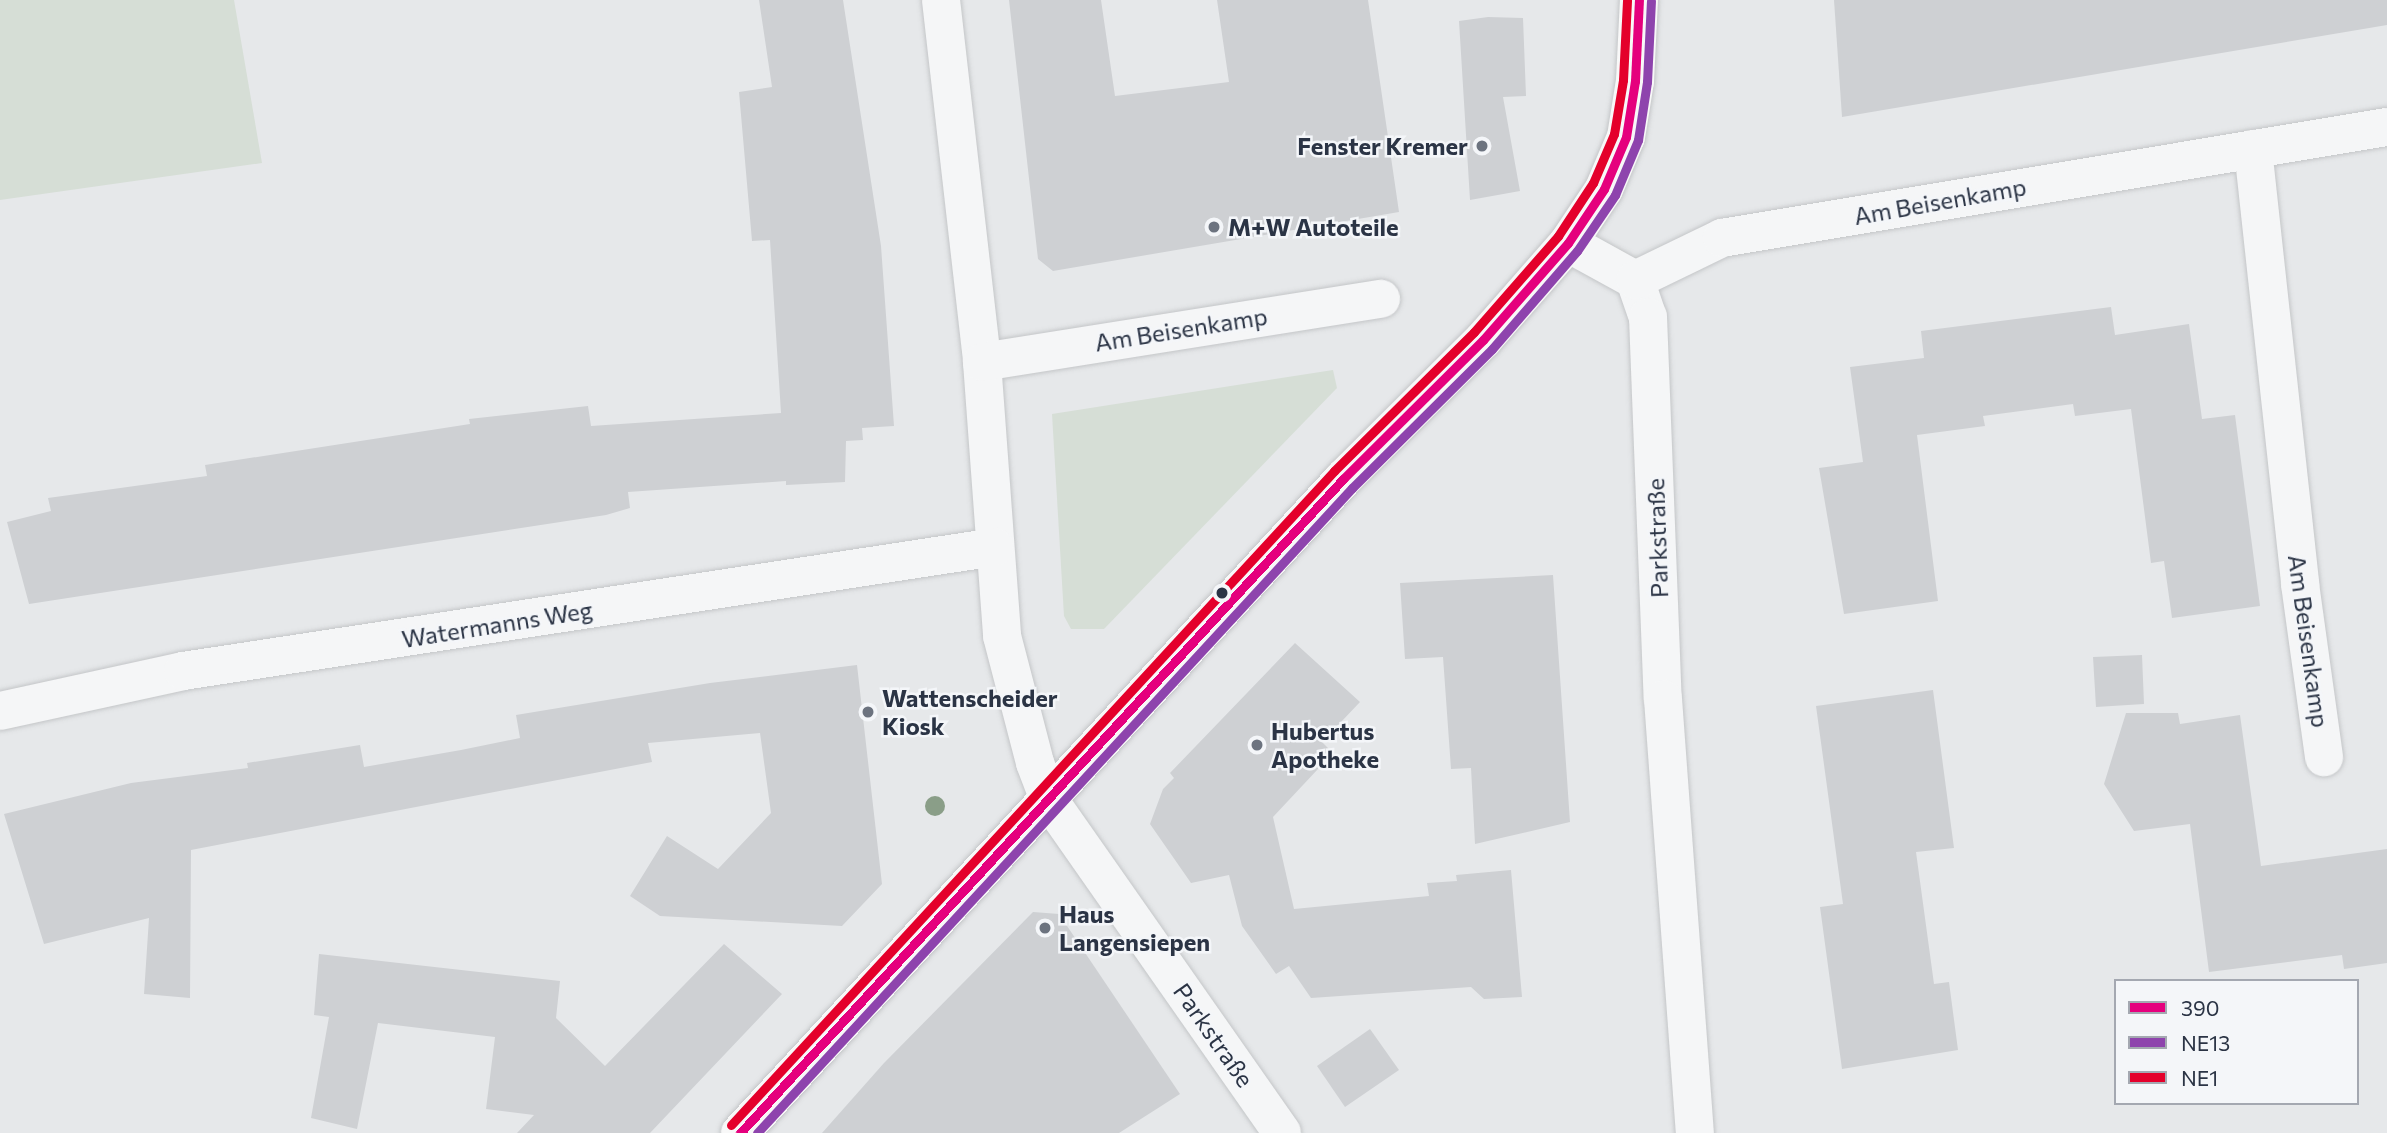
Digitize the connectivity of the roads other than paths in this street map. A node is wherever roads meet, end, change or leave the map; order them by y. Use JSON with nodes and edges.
{"nodes":[{"id":1,"x":942,"y":0,"type":"edge"},
{"id":2,"x":1639,"y":0,"type":"edge"},
{"id":3,"x":2387,"y":127,"type":"edge"},
{"id":4,"x":2253,"y":149,"type":"junction"},
{"id":5,"x":1568,"y":243,"type":"junction"},
{"id":6,"x":1635,"y":280,"type":"junction"},
{"id":7,"x":1381,"y":299,"type":"dead end"},
{"id":8,"x":982,"y":362,"type":"junction"},
{"id":9,"x":995,"y":547,"type":"junction"},
{"id":10,"x":0,"y":711,"type":"edge"},
{"id":11,"x":2324,"y":757,"type":"dead end"},
{"id":12,"x":1049,"y":800,"type":"junction"},
{"id":13,"x":740,"y":1133,"type":"edge"},
{"id":14,"x":1282,"y":1133,"type":"edge"},
{"id":15,"x":1695,"y":1133,"type":"edge"}],
"edges":[{"from":1,"to":8,"type":"street","name":"Parkstraße"},
{"from":2,"to":5,"type":"street"},
{"from":3,"to":4,"type":"street","name":"Am Beisenkamp"},
{"from":4,"to":6,"type":"street","name":"Am Beisenkamp"},
{"from":4,"to":11,"type":"street","name":"Am Beisenkamp"},
{"from":5,"to":6,"type":"street"},
{"from":5,"to":12,"type":"street"},
{"from":6,"to":15,"type":"street","name":"Parkstraße"},
{"from":7,"to":8,"type":"street","name":"Am Beisenkamp"},
{"from":8,"to":9,"type":"street","name":"Parkstraße"},
{"from":9,"to":10,"type":"street","name":"Watermanns Weg"},
{"from":9,"to":12,"type":"street","name":"Parkstraße"},
{"from":12,"to":13,"type":"street"},
{"from":12,"to":14,"type":"street","name":"Parkstraße"}]}
